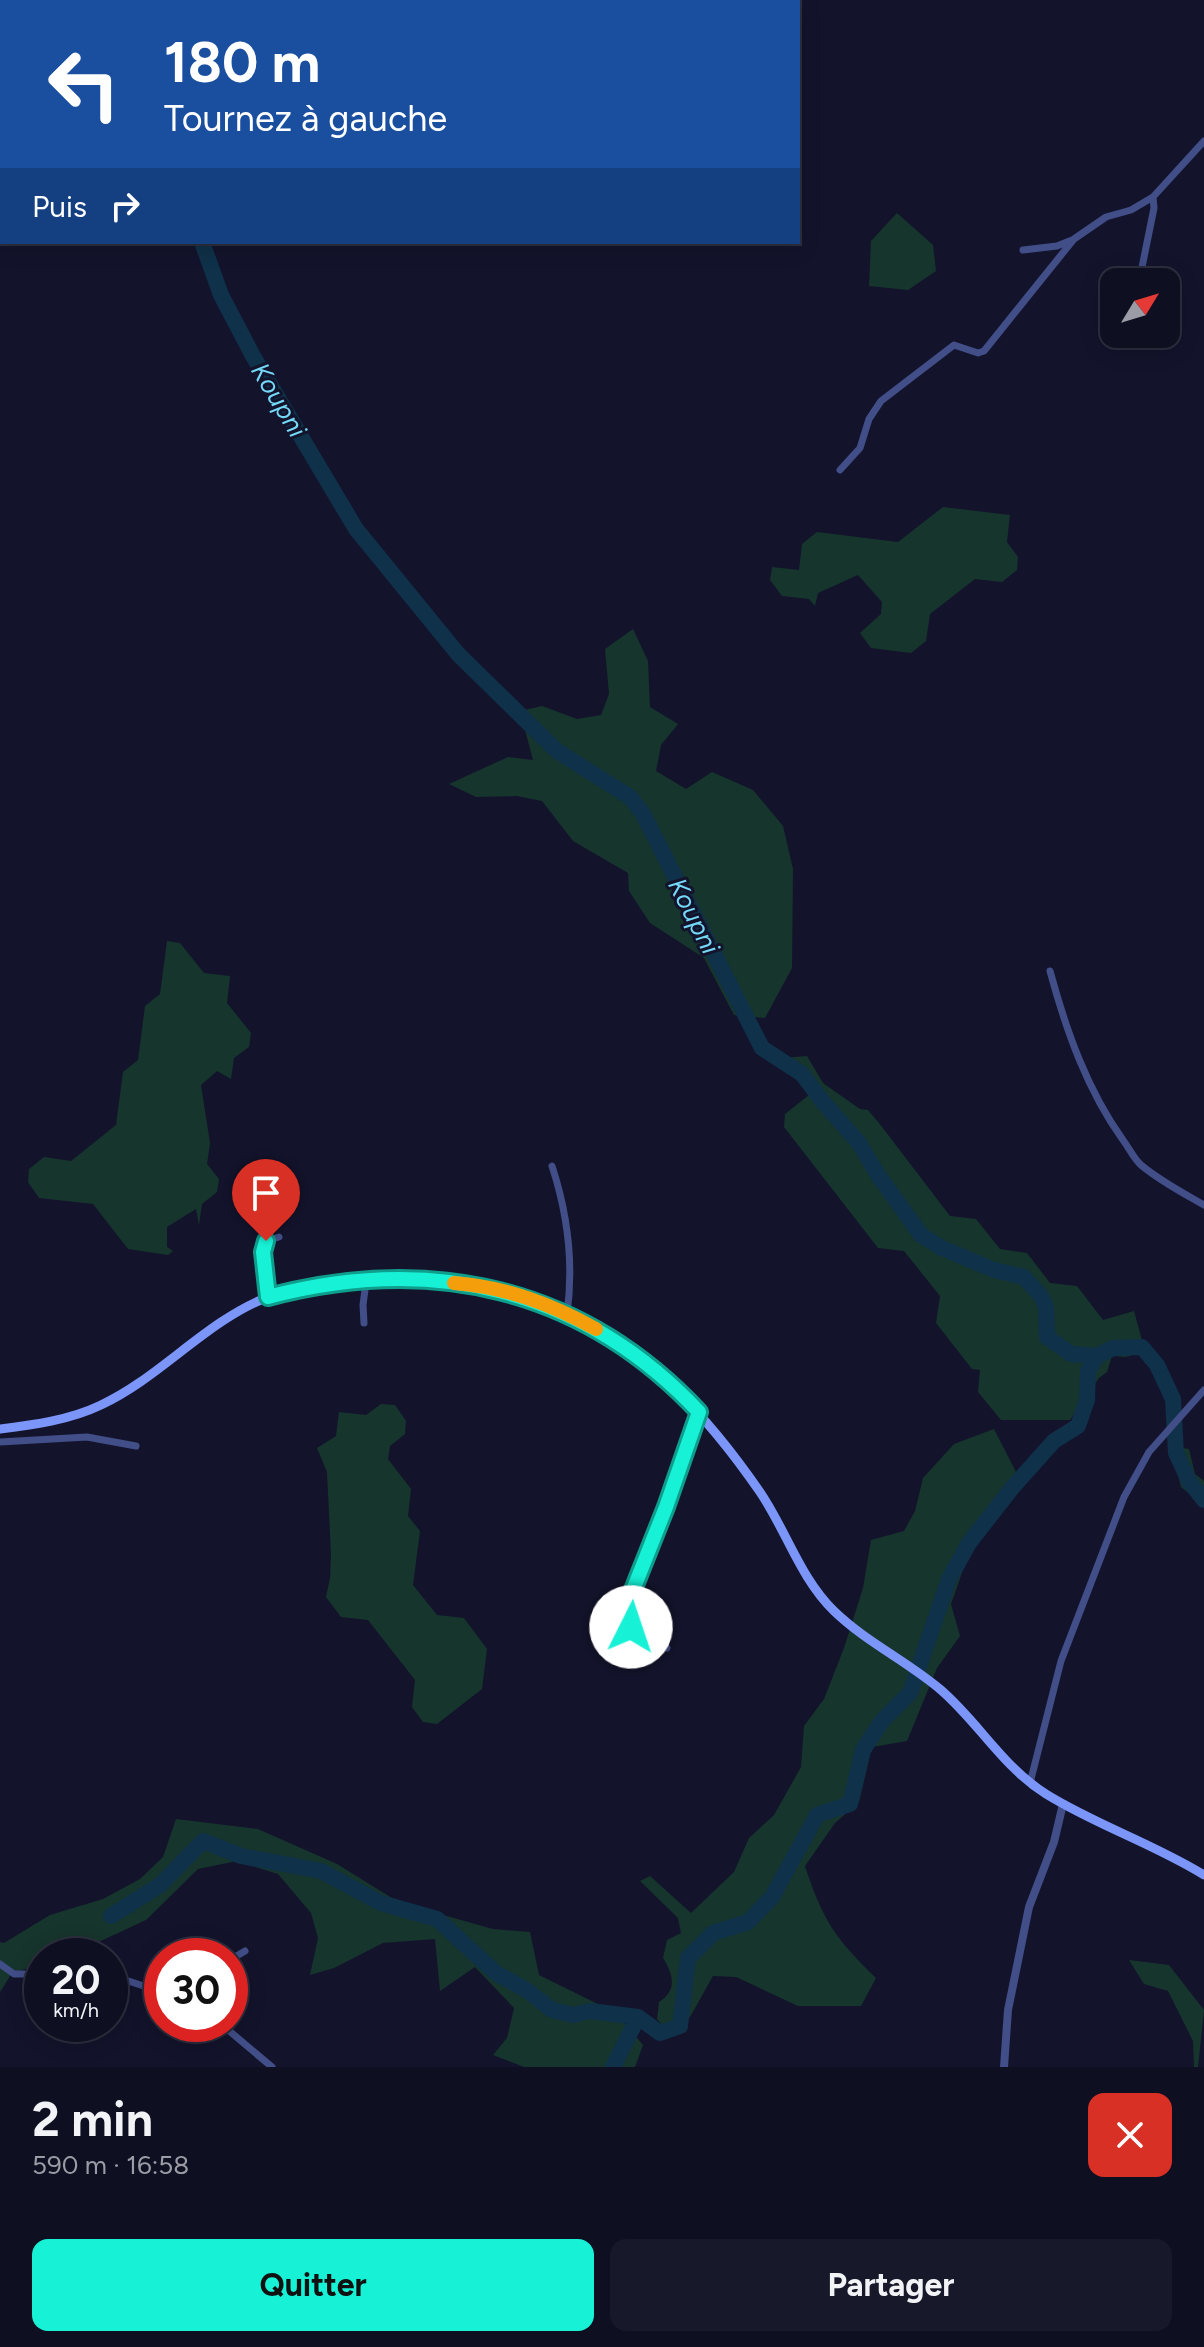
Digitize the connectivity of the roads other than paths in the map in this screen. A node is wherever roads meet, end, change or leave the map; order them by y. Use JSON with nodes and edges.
{"nodes":[{"id":1,"x":1204,"y":141,"type":"edge"},
{"id":2,"x":1153,"y":197,"type":"junction"},
{"id":3,"x":1074,"y":239,"type":"junction"},
{"id":4,"x":1023,"y":250,"type":"dead end"},
{"id":5,"x":1142,"y":268,"type":"edge"},
{"id":6,"x":840,"y":470,"type":"dead end"},
{"id":7,"x":1050,"y":971,"type":"dead end"},
{"id":8,"x":552,"y":1166,"type":"dead end"},
{"id":9,"x":1204,"y":1205,"type":"edge"},
{"id":10,"x":279,"y":1237,"type":"dead end"},
{"id":11,"x":366,"y":1282,"type":"junction"},
{"id":12,"x":268,"y":1297,"type":"junction"},
{"id":13,"x":567,"y":1314,"type":"junction"},
{"id":14,"x":364,"y":1323,"type":"dead end"},
{"id":15,"x":1204,"y":1390,"type":"edge"},
{"id":16,"x":699,"y":1412,"type":"junction"},
{"id":17,"x":0,"y":1429,"type":"edge"},
{"id":18,"x":0,"y":1442,"type":"edge"},
{"id":19,"x":136,"y":1446,"type":"dead end"},
{"id":20,"x":667,"y":1648,"type":"dead end"},
{"id":21,"x":1030,"y":1783,"type":"junction"},
{"id":22,"x":1063,"y":1804,"type":"junction"},
{"id":23,"x":1204,"y":1875,"type":"edge"},
{"id":24,"x":0,"y":1964,"type":"edge"},
{"id":25,"x":24,"y":1974,"type":"edge"},
{"id":26,"x":242,"y":2042,"type":"edge"},
{"id":27,"x":272,"y":2067,"type":"edge"},
{"id":28,"x":1004,"y":2067,"type":"edge"}],
"edges":[{"from":1,"to":2,"type":"street"},
{"from":2,"to":3,"type":"street"},
{"from":2,"to":5,"type":"street"},
{"from":3,"to":4,"type":"street"},
{"from":3,"to":6,"type":"street"},
{"from":7,"to":9,"type":"street"},
{"from":8,"to":13,"type":"street"},
{"from":10,"to":12,"type":"street"},
{"from":11,"to":12,"type":"main road"},
{"from":11,"to":13,"type":"main road"},
{"from":11,"to":14,"type":"street"},
{"from":12,"to":17,"type":"main road"},
{"from":13,"to":16,"type":"main road"},
{"from":15,"to":21,"type":"street"},
{"from":16,"to":20,"type":"street"},
{"from":16,"to":21,"type":"main road"},
{"from":18,"to":19,"type":"street"},
{"from":21,"to":22,"type":"main road"},
{"from":22,"to":23,"type":"main road"},
{"from":22,"to":28,"type":"street"},
{"from":24,"to":25,"type":"street"},
{"from":26,"to":27,"type":"street"}]}
